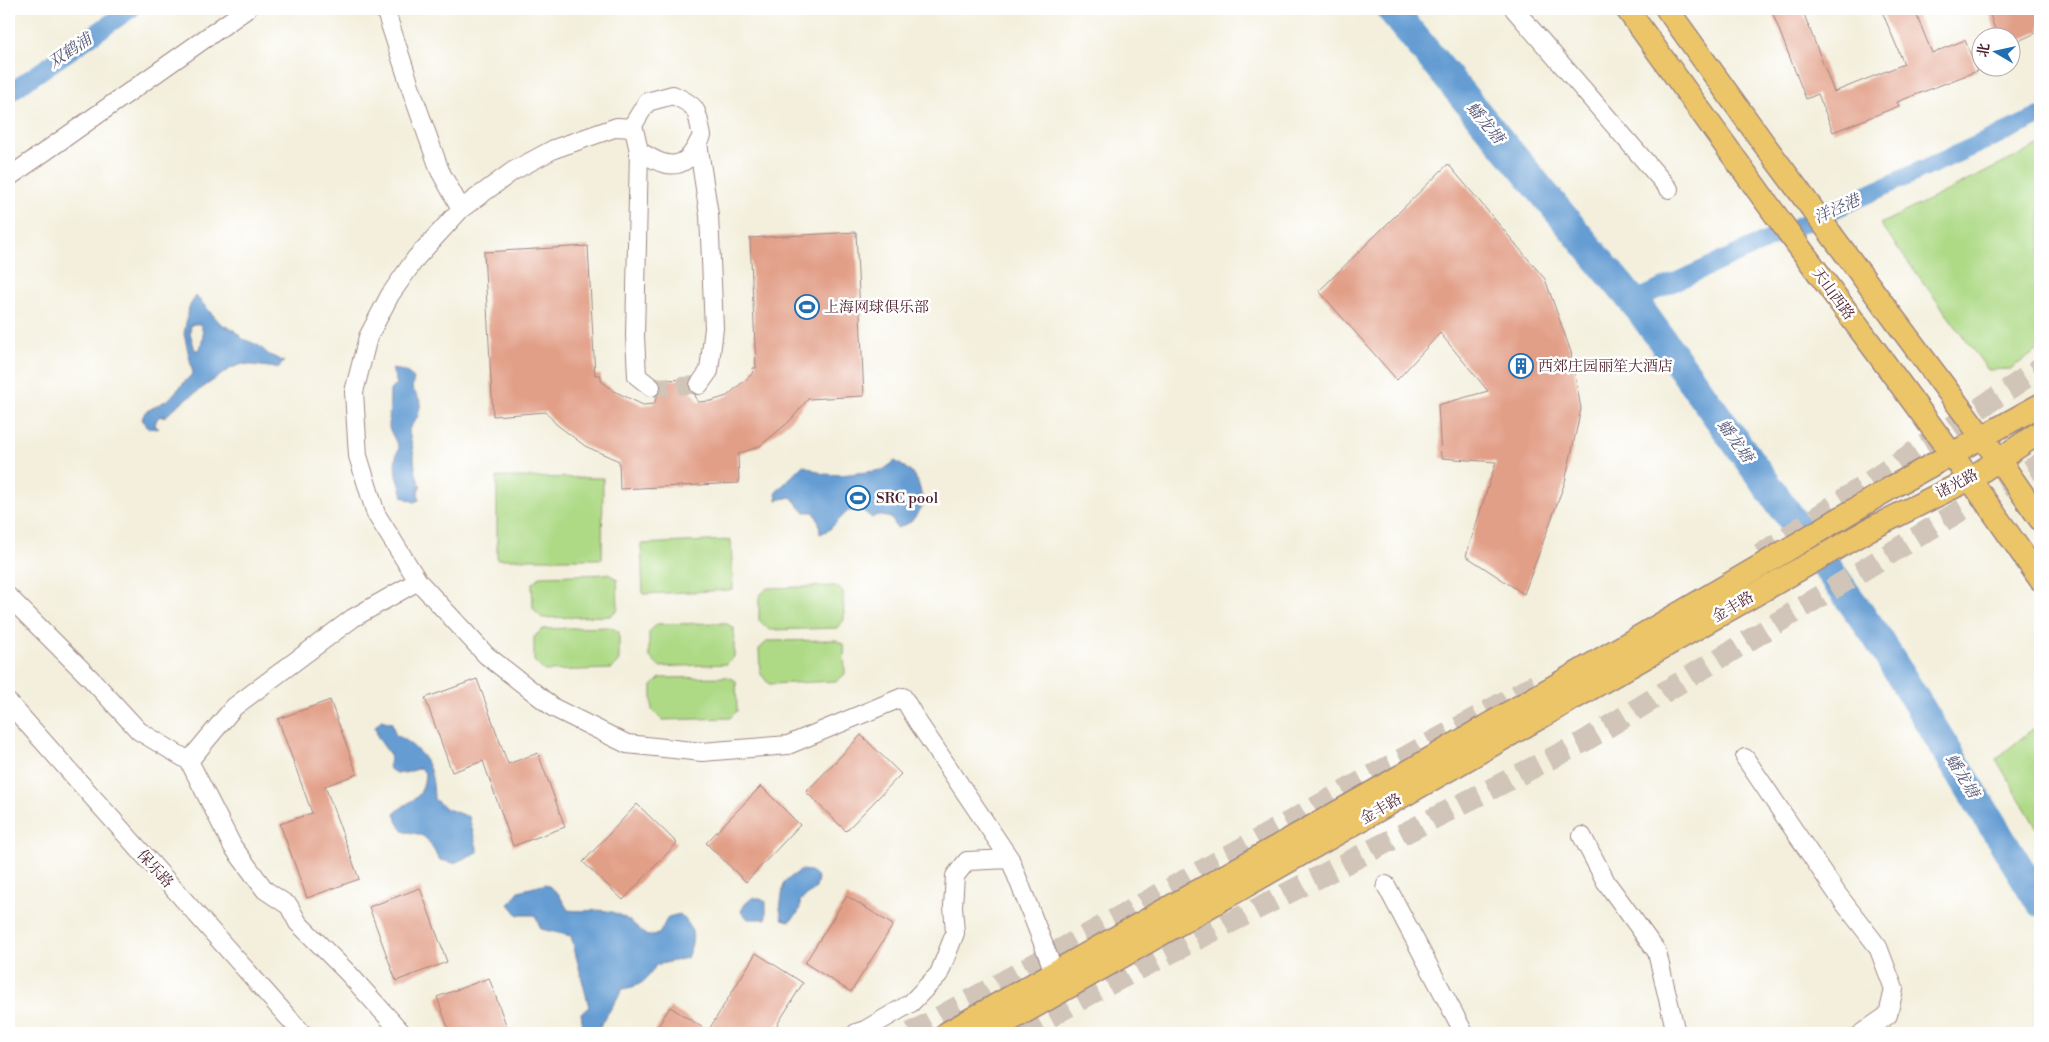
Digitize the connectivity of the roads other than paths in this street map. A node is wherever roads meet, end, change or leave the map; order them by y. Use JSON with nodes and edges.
{"nodes":[{"id":1,"x":247,"y":9,"type":"edge"},
{"id":2,"x":385,"y":9,"type":"edge"},
{"id":3,"x":1514,"y":9,"type":"edge"},
{"id":4,"x":1626,"y":9,"type":"edge"},
{"id":5,"x":1668,"y":9,"type":"edge"},
{"id":6,"x":633,"y":128,"type":"junction"},
{"id":7,"x":698,"y":143,"type":"junction"},
{"id":8,"x":640,"y":151,"type":"junction"},
{"id":9,"x":9,"y":177,"type":"edge"},
{"id":10,"x":1668,"y":189,"type":"dead end"},
{"id":11,"x":461,"y":209,"type":"junction"},
{"id":12,"x":699,"y":385,"type":"dead end"},
{"id":13,"x":651,"y":387,"type":"dead end"},
{"id":14,"x":2040,"y":405,"type":"edge"},
{"id":15,"x":2040,"y":432,"type":"edge"},
{"id":16,"x":1982,"y":437,"type":"junction"},
{"id":17,"x":1951,"y":454,"type":"junction"},
{"id":18,"x":1999,"y":460,"type":"junction"},
{"id":19,"x":1970,"y":479,"type":"junction"},
{"id":20,"x":2040,"y":519,"type":"edge"},
{"id":21,"x":2040,"y":579,"type":"edge"},
{"id":22,"x":418,"y":581,"type":"junction"},
{"id":23,"x":1774,"y":584,"type":"joint"},
{"id":24,"x":9,"y":597,"type":"edge"},
{"id":25,"x":9,"y":703,"type":"edge"},
{"id":26,"x":1745,"y":758,"type":"dead end"},
{"id":27,"x":188,"y":761,"type":"junction"},
{"id":28,"x":1582,"y":836,"type":"dead end"},
{"id":29,"x":1010,"y":859,"type":"junction"},
{"id":30,"x":1386,"y":885,"type":"dead end"},
{"id":31,"x":1058,"y":982,"type":"junction"},
{"id":32,"x":302,"y":1033,"type":"edge"},
{"id":33,"x":402,"y":1033,"type":"edge"},
{"id":34,"x":856,"y":1033,"type":"edge"},
{"id":35,"x":947,"y":1033,"type":"edge"},
{"id":36,"x":988,"y":1033,"type":"edge"},
{"id":37,"x":1464,"y":1033,"type":"edge"},
{"id":38,"x":1676,"y":1033,"type":"edge"},
{"id":39,"x":1862,"y":1033,"type":"edge"}],
"edges":[{"from":1,"to":9,"type":"street"},
{"from":2,"to":11,"type":"street"},
{"from":3,"to":10,"type":"street"},
{"from":4,"to":17,"type":"main road","name":"天山西路"},
{"from":5,"to":16,"type":"main road"},
{"from":6,"to":7,"type":"street"},
{"from":6,"to":8,"type":"street"},
{"from":6,"to":11,"type":"street"},
{"from":7,"to":8,"type":"street"},
{"from":7,"to":12,"type":"street"},
{"from":8,"to":13,"type":"street"},
{"from":11,"to":22,"type":"street"},
{"from":14,"to":16,"type":"main road"},
{"from":15,"to":18,"type":"main road","name":"诸光路"},
{"from":16,"to":17,"type":"main road"},
{"from":16,"to":18,"type":"main road"},
{"from":17,"to":19,"type":"main road","name":"天山西路"},
{"from":17,"to":31,"type":"main road"},
{"from":18,"to":19,"type":"main road","name":"诸光路"},
{"from":18,"to":20,"type":"main road"},
{"from":19,"to":21,"type":"main road","name":"天山西路"},
{"from":19,"to":23,"type":"main road","name":"诸光路"},
{"from":22,"to":27,"type":"street"},
{"from":22,"to":29,"type":"street"},
{"from":23,"to":31,"type":"main road","name":"金丰路"},
{"from":24,"to":27,"type":"street"},
{"from":25,"to":32,"type":"street","name":"保乐路"},
{"from":26,"to":39,"type":"street"},
{"from":27,"to":33,"type":"street"},
{"from":28,"to":38,"type":"street"},
{"from":29,"to":31,"type":"street"},
{"from":29,"to":34,"type":"street"},
{"from":30,"to":37,"type":"street"},
{"from":31,"to":35,"type":"main road"},
{"from":31,"to":36,"type":"main road","name":"金丰路"}]}
